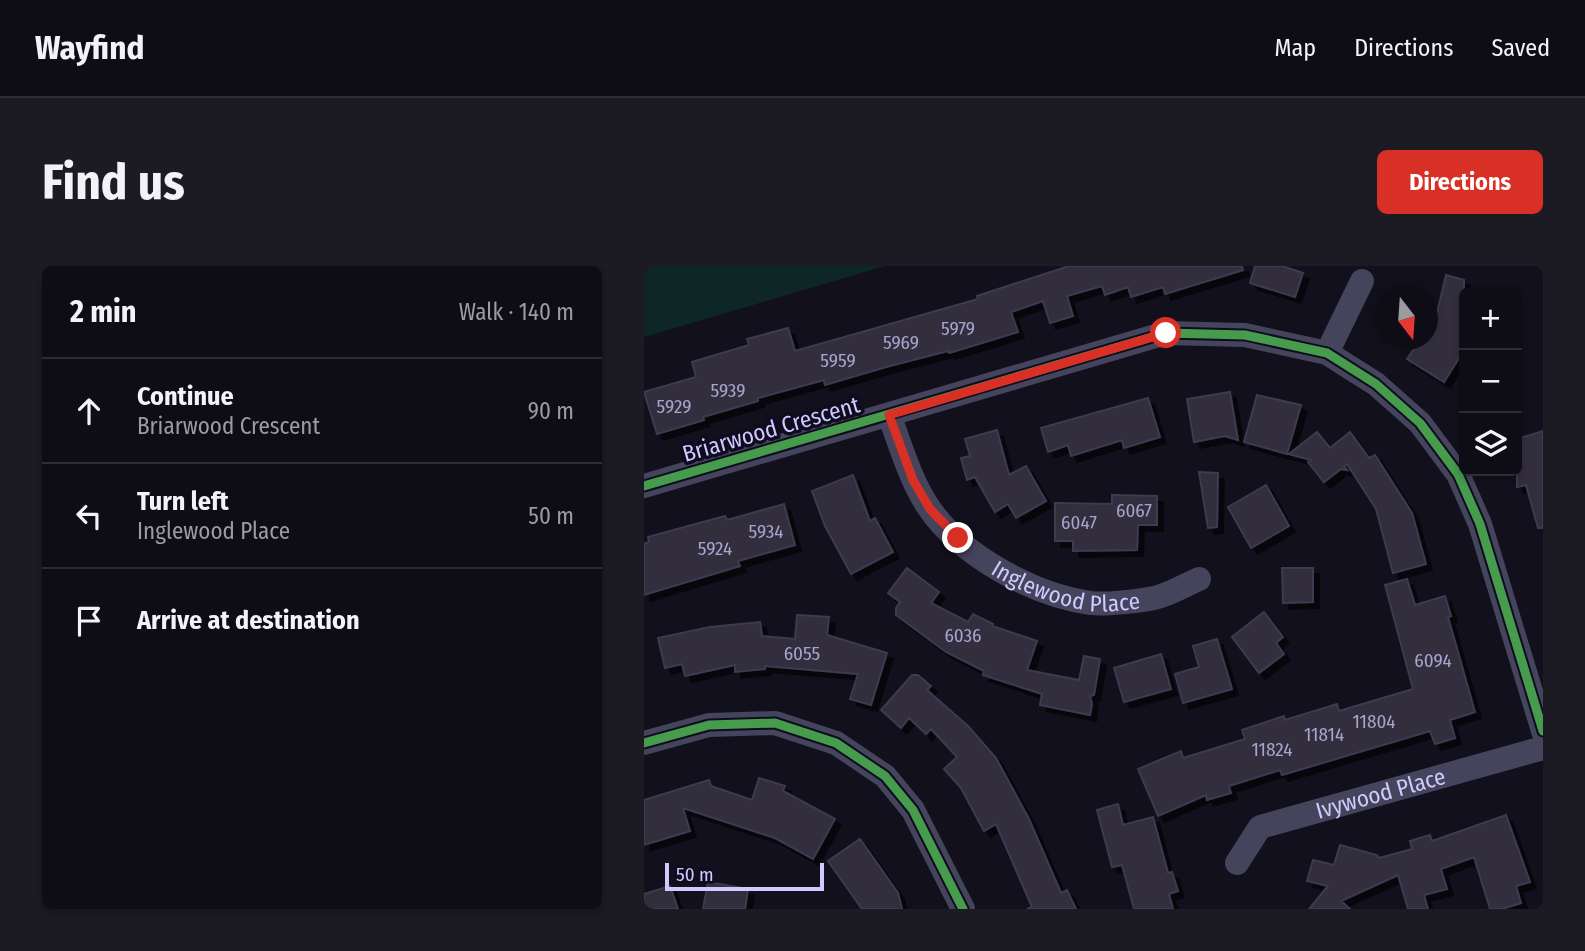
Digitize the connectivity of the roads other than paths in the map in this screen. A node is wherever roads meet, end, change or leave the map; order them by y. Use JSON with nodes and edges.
{"nodes":[{"id":1,"x":1363,"y":282,"type":"dead end"},
{"id":2,"x":1327,"y":353,"type":"junction"},
{"id":3,"x":889,"y":415,"type":"junction"},
{"id":4,"x":644,"y":486,"type":"edge"},
{"id":5,"x":1199,"y":579,"type":"dead end"},
{"id":6,"x":1543,"y":731,"type":"edge"},
{"id":7,"x":645,"y":739,"type":"edge"},
{"id":8,"x":1543,"y":748,"type":"edge"},
{"id":9,"x":1237,"y":863,"type":"dead end"},
{"id":10,"x":964,"y":909,"type":"edge"}],
"edges":[{"from":1,"to":2,"type":"street"},
{"from":2,"to":3,"type":"street","name":"Briarwood Crescent"},
{"from":2,"to":6,"type":"street","name":"Briarwood Crescent"},
{"from":3,"to":4,"type":"street","name":"Briarwood Crescent"},
{"from":3,"to":5,"type":"street","name":"Inglewood Place"},
{"from":7,"to":10,"type":"street"},
{"from":8,"to":9,"type":"street","name":"Ivywood Place"}]}
